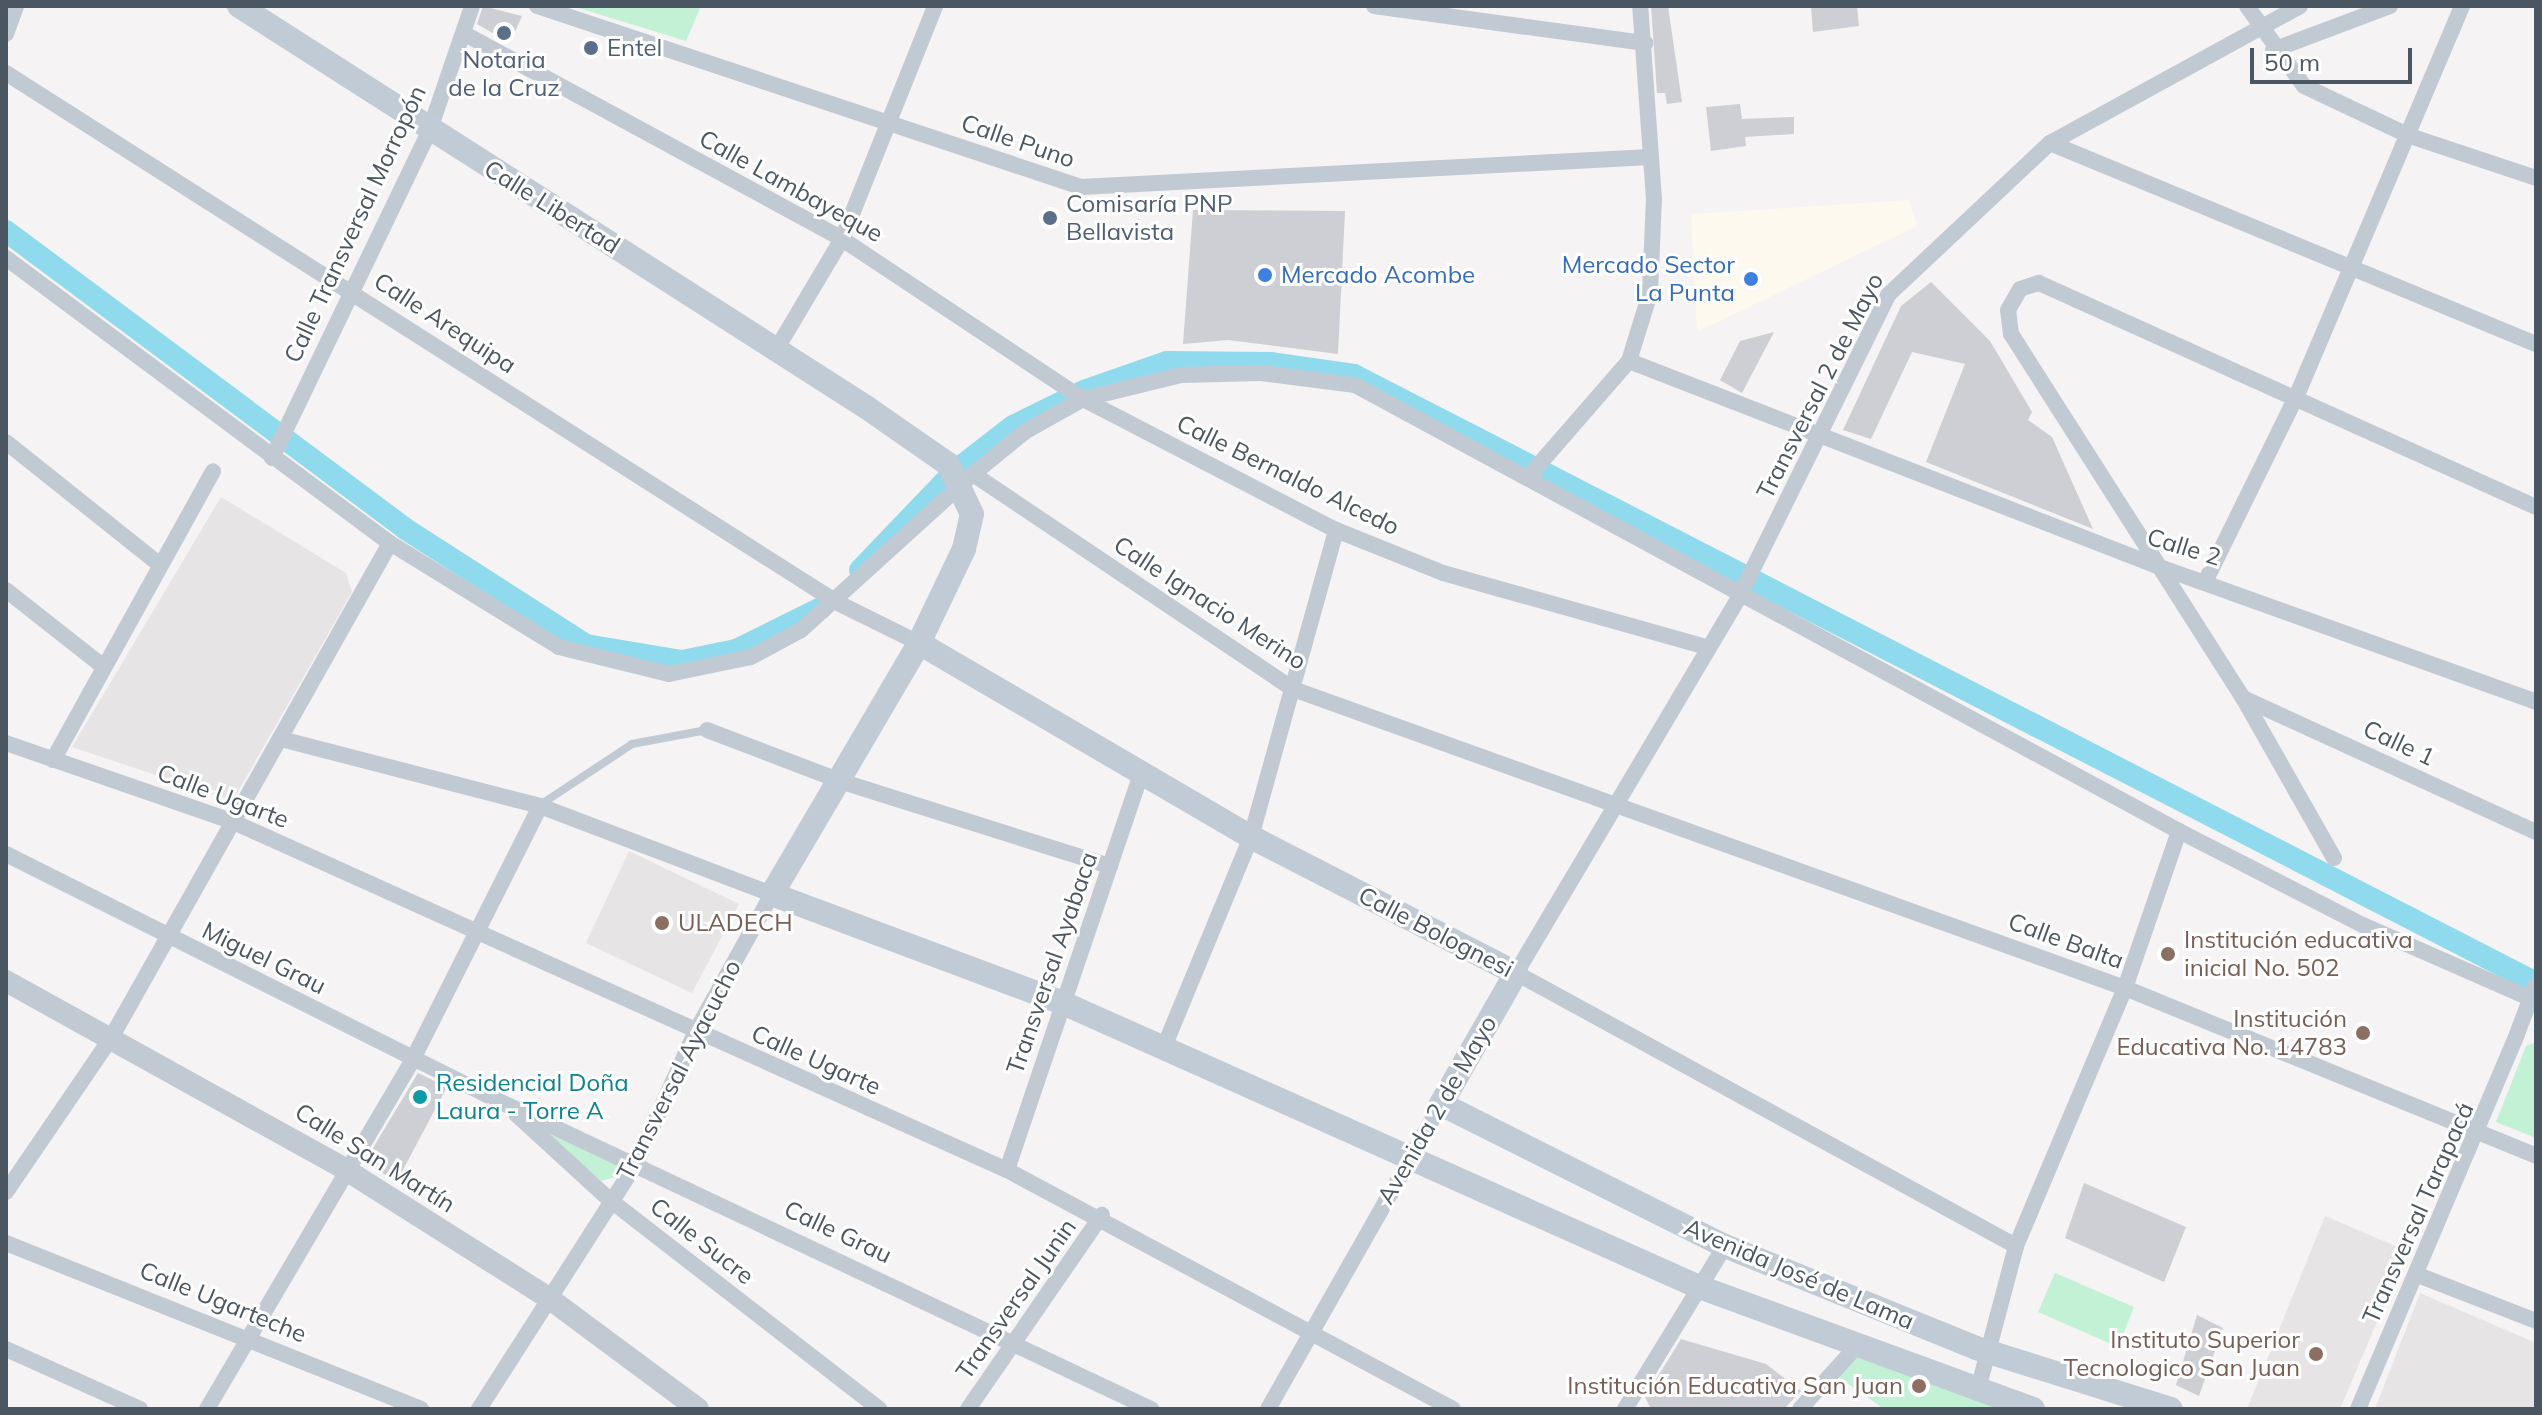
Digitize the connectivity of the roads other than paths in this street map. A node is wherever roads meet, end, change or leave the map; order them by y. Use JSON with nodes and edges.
{"nodes":[{"id":1,"x":16,"y":6,"type":"edge"},
{"id":2,"x":239,"y":6,"type":"edge"},
{"id":3,"x":472,"y":6,"type":"edge"},
{"id":4,"x":537,"y":6,"type":"edge"},
{"id":5,"x":935,"y":6,"type":"edge"},
{"id":6,"x":1374,"y":6,"type":"edge"},
{"id":7,"x":1640,"y":6,"type":"edge"},
{"id":8,"x":2247,"y":6,"type":"edge"},
{"id":9,"x":2300,"y":6,"type":"edge"},
{"id":10,"x":2390,"y":6,"type":"edge"},
{"id":11,"x":2462,"y":6,"type":"edge"},
{"id":12,"x":1396,"y":7,"type":"edge"},
{"id":13,"x":2256,"y":27,"type":"junction"},
{"id":14,"x":463,"y":33,"type":"junction"},
{"id":15,"x":6,"y":34,"type":"edge"},
{"id":16,"x":1645,"y":43,"type":"junction"},
{"id":17,"x":2273,"y":50,"type":"junction"},
{"id":18,"x":6,"y":73,"type":"edge"},
{"id":19,"x":890,"y":123,"type":"junction"},
{"id":20,"x":430,"y":129,"type":"junction"},
{"id":21,"x":2410,"y":136,"type":"junction"},
{"id":22,"x":2050,"y":143,"type":"junction"},
{"id":23,"x":1650,"y":157,"type":"junction"},
{"id":24,"x":2536,"y":178,"type":"edge"},
{"id":25,"x":842,"y":239,"type":"junction"},
{"id":26,"x":6,"y":258,"type":"edge"},
{"id":27,"x":2355,"y":265,"type":"junction"},
{"id":28,"x":353,"y":293,"type":"junction"},
{"id":29,"x":2536,"y":344,"type":"edge"},
{"id":30,"x":776,"y":350,"type":"junction"},
{"id":31,"x":1629,"y":361,"type":"junction"},
{"id":32,"x":2297,"y":395,"type":"junction"},
{"id":33,"x":1083,"y":399,"type":"junction"},
{"id":34,"x":1818,"y":436,"type":"junction"},
{"id":35,"x":6,"y":442,"type":"edge"},
{"id":36,"x":272,"y":458,"type":"junction"},
{"id":37,"x":213,"y":471,"type":"dead end"},
{"id":38,"x":973,"y":474,"type":"junction"},
{"id":39,"x":1529,"y":476,"type":"junction"},
{"id":40,"x":2536,"y":507,"type":"edge"},
{"id":41,"x":1336,"y":530,"type":"junction"},
{"id":42,"x":390,"y":543,"type":"junction"},
{"id":43,"x":159,"y":564,"type":"junction"},
{"id":44,"x":2157,"y":566,"type":"junction"},
{"id":45,"x":2207,"y":578,"type":"junction"},
{"id":46,"x":6,"y":590,"type":"edge"},
{"id":47,"x":1741,"y":593,"type":"junction"},
{"id":48,"x":838,"y":603,"type":"junction"},
{"id":49,"x":858,"y":613,"type":"joint"},
{"id":50,"x":919,"y":643,"type":"junction"},
{"id":51,"x":1707,"y":647,"type":"junction"},
{"id":52,"x":100,"y":664,"type":"junction"},
{"id":53,"x":1293,"y":689,"type":"junction"},
{"id":54,"x":2243,"y":698,"type":"junction"},
{"id":55,"x":2536,"y":702,"type":"edge"},
{"id":56,"x":707,"y":730,"type":"joint"},
{"id":57,"x":281,"y":739,"type":"junction"},
{"id":58,"x":6,"y":743,"type":"edge"},
{"id":59,"x":53,"y":760,"type":"junction"},
{"id":60,"x":1142,"y":772,"type":"junction"},
{"id":61,"x":843,"y":782,"type":"junction"},
{"id":62,"x":1618,"y":801,"type":"junction"},
{"id":63,"x":540,"y":806,"type":"junction"},
{"id":64,"x":231,"y":821,"type":"junction"},
{"id":65,"x":2179,"y":831,"type":"junction"},
{"id":66,"x":2536,"y":832,"type":"edge"},
{"id":67,"x":1251,"y":837,"type":"junction"},
{"id":68,"x":6,"y":854,"type":"edge"},
{"id":69,"x":2334,"y":858,"type":"dead end"},
{"id":70,"x":1110,"y":866,"type":"junction"},
{"id":71,"x":772,"y":894,"type":"junction"},
{"id":72,"x":475,"y":928,"type":"junction"},
{"id":73,"x":167,"y":938,"type":"junction"},
{"id":74,"x":1516,"y":973,"type":"junction"},
{"id":75,"x":6,"y":981,"type":"edge"},
{"id":76,"x":2536,"y":984,"type":"edge"},
{"id":77,"x":2125,"y":988,"type":"junction"},
{"id":78,"x":2536,"y":1001,"type":"edge"},
{"id":79,"x":1063,"y":1003,"type":"junction"},
{"id":80,"x":695,"y":1033,"type":"junction"},
{"id":81,"x":111,"y":1038,"type":"junction"},
{"id":82,"x":1164,"y":1047,"type":"junction"},
{"id":83,"x":414,"y":1057,"type":"junction"},
{"id":84,"x":503,"y":1103,"type":"junction"},
{"id":85,"x":1441,"y":1104,"type":"junction"},
{"id":86,"x":2481,"y":1133,"type":"junction"},
{"id":87,"x":2536,"y":1156,"type":"edge"},
{"id":88,"x":1410,"y":1157,"type":"junction"},
{"id":89,"x":635,"y":1165,"type":"junction"},
{"id":90,"x":343,"y":1168,"type":"junction"},
{"id":91,"x":1007,"y":1170,"type":"junction"},
{"id":92,"x":6,"y":1192,"type":"edge"},
{"id":93,"x":610,"y":1200,"type":"junction"},
{"id":94,"x":1102,"y":1215,"type":"junction"},
{"id":95,"x":6,"y":1243,"type":"edge"},
{"id":96,"x":1725,"y":1246,"type":"junction"},
{"id":97,"x":2016,"y":1246,"type":"junction"},
{"id":98,"x":2418,"y":1275,"type":"junction"},
{"id":99,"x":1699,"y":1287,"type":"junction"},
{"id":100,"x":550,"y":1299,"type":"junction"},
{"id":101,"x":2536,"y":1321,"type":"edge"},
{"id":102,"x":1307,"y":1335,"type":"junction"},
{"id":103,"x":247,"y":1336,"type":"junction"},
{"id":104,"x":1021,"y":1342,"type":"junction"},
{"id":105,"x":1856,"y":1347,"type":"junction"},
{"id":106,"x":6,"y":1349,"type":"edge"},
{"id":107,"x":1983,"y":1350,"type":"junction"},
{"id":108,"x":1977,"y":1393,"type":"junction"},
{"id":109,"x":140,"y":1409,"type":"edge"},
{"id":110,"x":207,"y":1409,"type":"edge"},
{"id":111,"x":421,"y":1409,"type":"edge"},
{"id":112,"x":479,"y":1409,"type":"edge"},
{"id":113,"x":698,"y":1409,"type":"edge"},
{"id":114,"x":879,"y":1409,"type":"edge"},
{"id":115,"x":968,"y":1409,"type":"edge"},
{"id":116,"x":1151,"y":1409,"type":"edge"},
{"id":117,"x":1268,"y":1409,"type":"edge"},
{"id":118,"x":1453,"y":1409,"type":"edge"},
{"id":119,"x":1625,"y":1409,"type":"edge"},
{"id":120,"x":1800,"y":1409,"type":"edge"},
{"id":121,"x":2033,"y":1409,"type":"edge"},
{"id":122,"x":2171,"y":1409,"type":"edge"},
{"id":123,"x":2358,"y":1409,"type":"edge"}],
"edges":[{"from":1,"to":15,"type":"street"},
{"from":2,"to":20,"type":"main road","name":"Calle Libertad"},
{"from":3,"to":14,"type":"street","name":"Calle Transversal Morropón"},
{"from":4,"to":19,"type":"street","name":"Calle Puno"},
{"from":5,"to":19,"type":"street"},
{"from":6,"to":12,"type":"street"},
{"from":7,"to":16,"type":"street"},
{"from":8,"to":13,"type":"street"},
{"from":9,"to":13,"type":"street","name":"Transversal 2 de Mayo"},
{"from":10,"to":17,"type":"street"},
{"from":11,"to":21,"type":"street"},
{"from":12,"to":16,"type":"street"},
{"from":13,"to":17,"type":"street"},
{"from":13,"to":22,"type":"street","name":"Transversal 2 de Mayo"},
{"from":14,"to":20,"type":"street","name":"Calle Transversal Morropón"},
{"from":14,"to":25,"type":"street","name":"Calle Lambayeque"},
{"from":16,"to":23,"type":"street"},
{"from":17,"to":21,"type":"street"},
{"from":18,"to":28,"type":"street","name":"Calle Arequipa"},
{"from":19,"to":23,"type":"street","name":"Calle Puno"},
{"from":19,"to":25,"type":"street"},
{"from":20,"to":28,"type":"street","name":"Calle Transversal Morropón"},
{"from":20,"to":30,"type":"main road","name":"Calle Libertad"},
{"from":21,"to":24,"type":"street"},
{"from":21,"to":27,"type":"street"},
{"from":22,"to":27,"type":"street"},
{"from":22,"to":34,"type":"street","name":"Transversal 2 de Mayo"},
{"from":23,"to":31,"type":"street"},
{"from":25,"to":30,"type":"street"},
{"from":25,"to":33,"type":"street","name":"Calle Lambayeque"},
{"from":26,"to":36,"type":"street"},
{"from":27,"to":29,"type":"street"},
{"from":27,"to":32,"type":"street"},
{"from":28,"to":36,"type":"street","name":"Calle Transversal Morropón"},
{"from":28,"to":48,"type":"street","name":"Calle Arequipa"},
{"from":30,"to":50,"type":"main road","name":"Calle Libertad","bridge":true},
{"from":31,"to":34,"type":"street","name":"Calle 2"},
{"from":31,"to":39,"type":"street"},
{"from":32,"to":40,"type":"street"},
{"from":32,"to":44,"type":"street"},
{"from":32,"to":45,"type":"street"},
{"from":33,"to":38,"type":"street"},
{"from":33,"to":39,"type":"street"},
{"from":33,"to":41,"type":"street","name":"Calle Bernaldo Alcedo"},
{"from":34,"to":44,"type":"street","name":"Calle 2"},
{"from":34,"to":47,"type":"street","name":"Transversal 2 de Mayo"},
{"from":35,"to":43,"type":"street"},
{"from":36,"to":42,"type":"street"},
{"from":37,"to":43,"type":"street"},
{"from":38,"to":48,"type":"street"},
{"from":38,"to":53,"type":"street","name":"Calle Ignacio Merino"},
{"from":39,"to":47,"type":"street"},
{"from":41,"to":51,"type":"street","name":"Calle Bernaldo Alcedo"},
{"from":41,"to":53,"type":"street"},
{"from":42,"to":48,"type":"street"},
{"from":42,"to":57,"type":"street"},
{"from":43,"to":52,"type":"street"},
{"from":44,"to":45,"type":"street","name":"Calle 2"},
{"from":44,"to":54,"type":"street"},
{"from":45,"to":55,"type":"street","name":"Calle 2"},
{"from":46,"to":52,"type":"street"},
{"from":47,"to":51,"type":"street","name":"Transversal 2 de Mayo"},
{"from":47,"to":65,"type":"street"},
{"from":48,"to":49,"type":"street","name":"Calle Arequipa"},
{"from":49,"to":50,"type":"street","name":"Calle Bolognesi"},
{"from":50,"to":60,"type":"main road","name":"Calle Bolognesi"},
{"from":50,"to":61,"type":"main road","name":"Transversal Ayacucho"},
{"from":51,"to":62,"type":"street","name":"Avenida 2 de Mayo"},
{"from":52,"to":59,"type":"street"},
{"from":53,"to":62,"type":"street","name":"Calle Ignacio Merino"},
{"from":53,"to":67,"type":"street"},
{"from":54,"to":66,"type":"street","name":"Calle 1"},
{"from":54,"to":69,"type":"street"},
{"from":56,"to":61,"type":"street"},
{"from":56,"to":63,"type":"lane"},
{"from":57,"to":63,"type":"street"},
{"from":57,"to":64,"type":"street"},
{"from":58,"to":59,"type":"street","name":"Calle Ugarte"},
{"from":59,"to":64,"type":"street","name":"Calle Ugarte"},
{"from":60,"to":67,"type":"main road","name":"Calle Bolognesi"},
{"from":60,"to":70,"type":"street","name":"Transversal Ayabaca"},
{"from":61,"to":70,"type":"street"},
{"from":61,"to":71,"type":"main road","name":"Transversal Ayacucho"},
{"from":62,"to":74,"type":"street","name":"Avenida 2 de Mayo"},
{"from":62,"to":77,"type":"street","name":"Calle Balta"},
{"from":63,"to":71,"type":"street"},
{"from":63,"to":72,"type":"street"},
{"from":64,"to":72,"type":"street","name":"Calle Ugarte"},
{"from":64,"to":73,"type":"street"},
{"from":65,"to":77,"type":"street"},
{"from":65,"to":78,"type":"street"},
{"from":67,"to":74,"type":"main road","name":"Calle Bolognesi"},
{"from":67,"to":82,"type":"street"},
{"from":68,"to":73,"type":"street","name":"Miguel Grau"},
{"from":70,"to":79,"type":"street","name":"Transversal Ayabaca"},
{"from":71,"to":79,"type":"main road","name":"Avenida José de Lama"},
{"from":71,"to":80,"type":"street","name":"Transversal Ayacucho"},
{"from":72,"to":80,"type":"street","name":"Calle Ugarte"},
{"from":72,"to":83,"type":"street"},
{"from":73,"to":81,"type":"street"},
{"from":73,"to":83,"type":"street","name":"Miguel Grau"},
{"from":74,"to":85,"type":"main road","name":"Avenida 2 de Mayo"},
{"from":74,"to":97,"type":"street","name":"Calle Bolognesi"},
{"from":75,"to":81,"type":"street","name":"Calle San Martín"},
{"from":76,"to":86,"type":"street","name":"Transversal Tarapacá","bridge":true},
{"from":77,"to":86,"type":"street","name":"Calle Balta"},
{"from":77,"to":97,"type":"street"},
{"from":79,"to":82,"type":"main road","name":"Avenida José de Lama"},
{"from":79,"to":91,"type":"street","name":"Transversal Ayabaca"},
{"from":80,"to":89,"type":"street","name":"Transversal Ayacucho"},
{"from":80,"to":91,"type":"street","name":"Calle Ugarte"},
{"from":81,"to":90,"type":"street","name":"Calle San Martín"},
{"from":81,"to":92,"type":"street"},
{"from":82,"to":88,"type":"main road","name":"Avenida José de Lama"},
{"from":83,"to":84,"type":"street","name":"Miguel Grau"},
{"from":83,"to":90,"type":"street"},
{"from":84,"to":89,"type":"street","name":"Calle Grau"},
{"from":84,"to":93,"type":"street","name":"Calle Sucre"},
{"from":85,"to":88,"type":"street","name":"Avenida 2 de Mayo"},
{"from":85,"to":96,"type":"main road","name":"Avenida José de Lama"},
{"from":86,"to":87,"type":"street","name":"Calle Balta"},
{"from":86,"to":98,"type":"street","name":"Transversal Tarapacá"},
{"from":88,"to":99,"type":"main road","name":"Avenida José de Lama"},
{"from":88,"to":102,"type":"street","name":"Avenida 2 de Mayo"},
{"from":89,"to":93,"type":"street","name":"Transversal Ayacucho"},
{"from":89,"to":104,"type":"street","name":"Calle Grau"},
{"from":90,"to":100,"type":"street","name":"Calle San Martín"},
{"from":90,"to":103,"type":"street"},
{"from":91,"to":94,"type":"street","name":"Calle Ugarte"},
{"from":93,"to":100,"type":"street","name":"Transversal Ayacucho"},
{"from":93,"to":114,"type":"street","name":"Calle Sucre"},
{"from":94,"to":102,"type":"street","name":"Calle Ugarte"},
{"from":94,"to":104,"type":"street","name":"Transversal Junin"},
{"from":95,"to":103,"type":"street","name":"Calle Ugarteche"},
{"from":96,"to":99,"type":"street"},
{"from":96,"to":107,"type":"main road","name":"Avenida José de Lama"},
{"from":97,"to":107,"type":"street"},
{"from":98,"to":101,"type":"street"},
{"from":98,"to":123,"type":"street","name":"Transversal Tarapacá"},
{"from":99,"to":105,"type":"main road","name":"Avenida José de Lama"},
{"from":99,"to":119,"type":"street"},
{"from":100,"to":112,"type":"street","name":"Transversal Ayacucho"},
{"from":100,"to":113,"type":"street","name":"Calle San Martín"},
{"from":102,"to":117,"type":"street","name":"Avenida 2 de Mayo"},
{"from":102,"to":118,"type":"street","name":"Calle Ugarte"},
{"from":103,"to":110,"type":"street"},
{"from":103,"to":111,"type":"street","name":"Calle Ugarteche"},
{"from":104,"to":115,"type":"street","name":"Transversal Junin"},
{"from":104,"to":116,"type":"street","name":"Calle Grau"},
{"from":105,"to":108,"type":"main road","name":"Avenida José de Lama"},
{"from":105,"to":120,"type":"street"},
{"from":106,"to":109,"type":"street"},
{"from":107,"to":108,"type":"street"},
{"from":107,"to":122,"type":"main road","name":"Avenida José de Lama"},
{"from":108,"to":121,"type":"main road","name":"Avenida José de Lama"}]}
